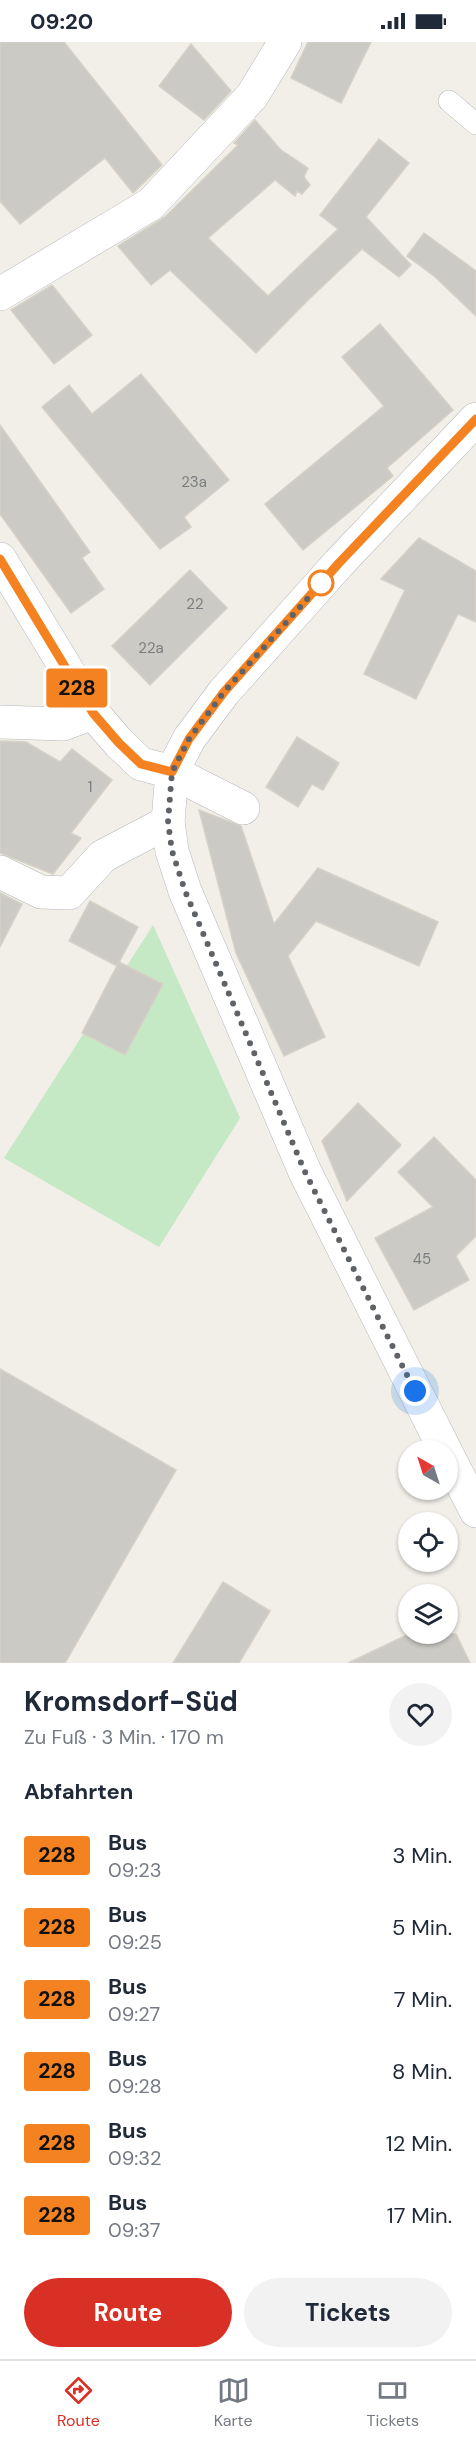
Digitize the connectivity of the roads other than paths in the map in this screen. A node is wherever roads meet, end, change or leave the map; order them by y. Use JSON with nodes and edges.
{"nodes":[{"id":1,"x":285,"y":42,"type":"edge"},
{"id":2,"x":449,"y":101,"type":"dead end"},
{"id":3,"x":476,"y":124,"type":"edge"},
{"id":4,"x":0,"y":294,"type":"edge"},
{"id":5,"x":476,"y":419,"type":"edge"},
{"id":6,"x":0,"y":559,"type":"edge"},
{"id":7,"x":93,"y":713,"type":"junction"},
{"id":8,"x":0,"y":722,"type":"edge"},
{"id":9,"x":172,"y":772,"type":"junction"},
{"id":10,"x":243,"y":808,"type":"dead end"},
{"id":11,"x":168,"y":822,"type":"junction"},
{"id":12,"x":0,"y":872,"type":"edge"},
{"id":13,"x":440,"y":1440,"type":"edge"},
{"id":14,"x":458,"y":1476,"type":"edge"},
{"id":15,"x":476,"y":1511,"type":"edge"}],
"edges":[{"from":1,"to":4,"type":"street"},
{"from":2,"to":3,"type":"lane"},
{"from":5,"to":9,"type":"street"},
{"from":6,"to":7,"type":"street"},
{"from":7,"to":8,"type":"street"},
{"from":7,"to":9,"type":"street"},
{"from":9,"to":10,"type":"street"},
{"from":9,"to":11,"type":"street"},
{"from":11,"to":12,"type":"street"},
{"from":11,"to":13,"type":"street"},
{"from":14,"to":15,"type":"street"}]}
